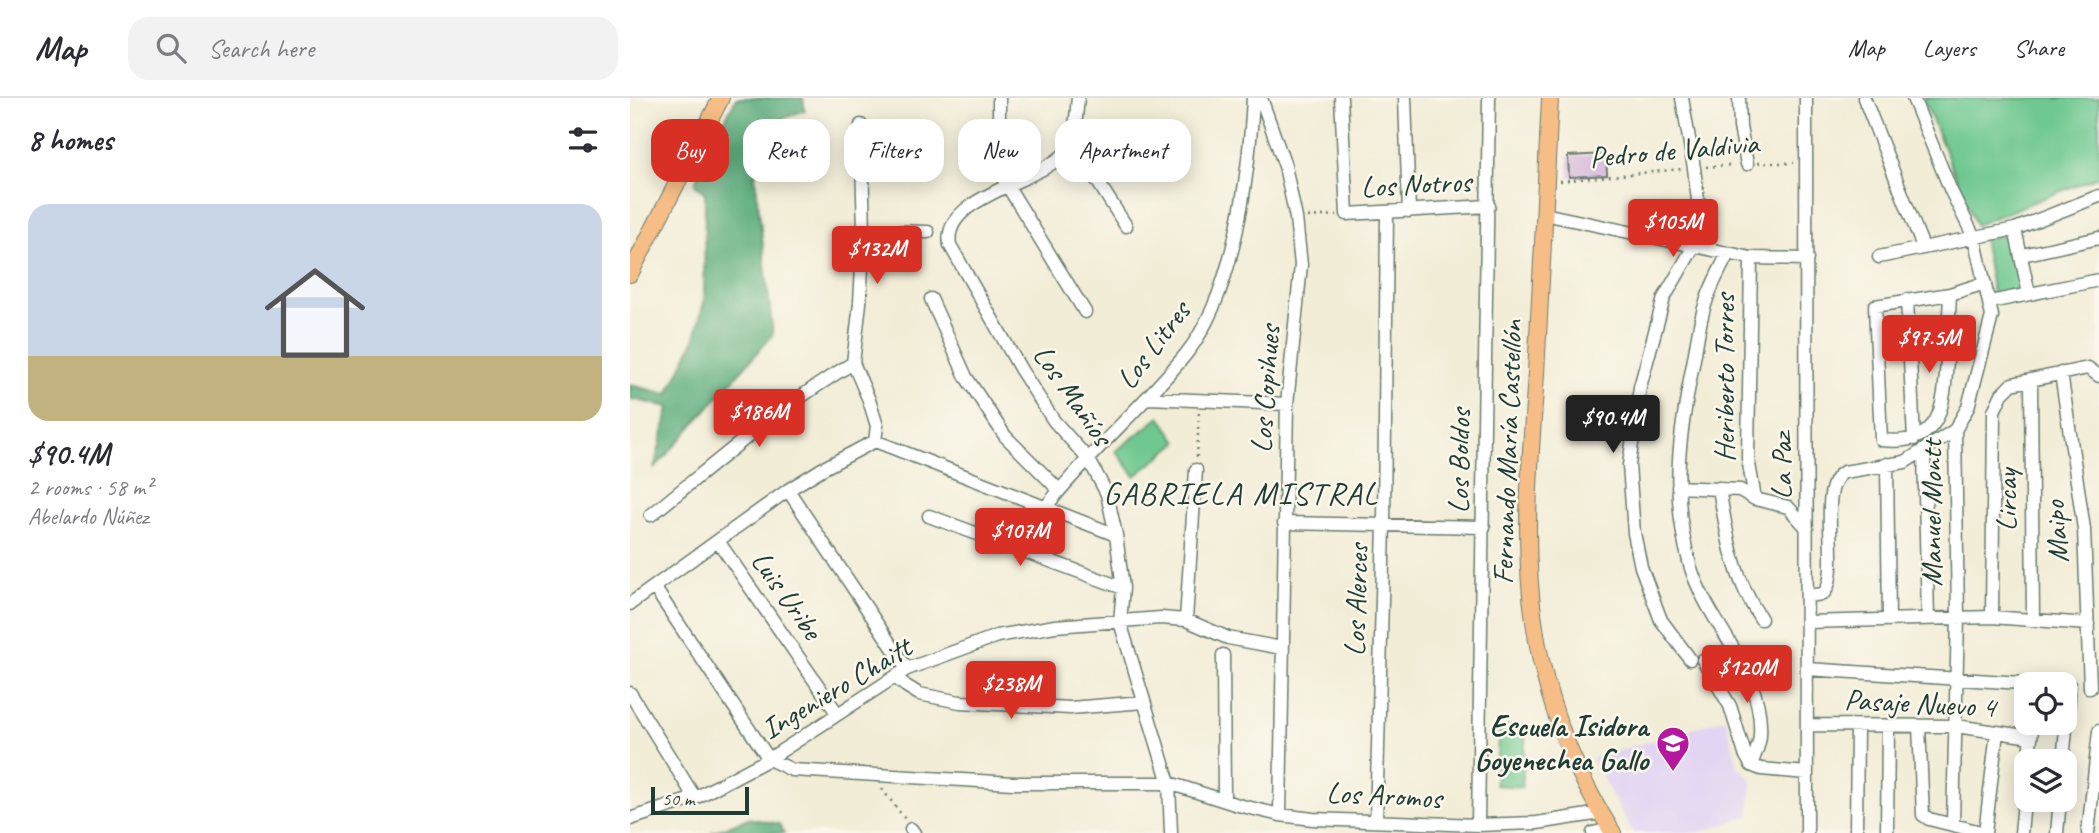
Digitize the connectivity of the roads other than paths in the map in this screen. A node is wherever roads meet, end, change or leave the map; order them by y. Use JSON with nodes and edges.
{"nodes":[{"id":1,"x":721,"y":98,"type":"edge"},
{"id":2,"x":999,"y":98,"type":"edge"},
{"id":3,"x":1078,"y":98,"type":"edge"},
{"id":4,"x":1252,"y":98,"type":"edge"},
{"id":5,"x":1261,"y":98,"type":"edge"},
{"id":6,"x":1341,"y":98,"type":"edge"},
{"id":7,"x":1405,"y":98,"type":"edge"},
{"id":8,"x":1489,"y":98,"type":"edge"},
{"id":9,"x":1550,"y":98,"type":"edge"},
{"id":10,"x":1682,"y":98,"type":"edge"},
{"id":11,"x":1739,"y":98,"type":"edge"},
{"id":12,"x":1806,"y":98,"type":"edge"},
{"id":13,"x":1864,"y":98,"type":"edge"},
{"id":14,"x":1913,"y":98,"type":"edge"},
{"id":15,"x":1075,"y":119,"type":"edge"},
{"id":16,"x":1055,"y":160,"type":"edge"},
{"id":17,"x":1747,"y":163,"type":"road end"},
{"id":18,"x":863,"y":182,"type":"edge"},
{"id":19,"x":1098,"y":182,"type":"edge"},
{"id":20,"x":1007,"y":187,"type":"junction"},
{"id":21,"x":2099,"y":196,"type":"edge"},
{"id":22,"x":1489,"y":206,"type":"junction"},
{"id":23,"x":1409,"y":211,"type":"junction"},
{"id":24,"x":1387,"y":212,"type":"junction"},
{"id":25,"x":1544,"y":214,"type":"junction"},
{"id":26,"x":1126,"y":226,"type":"dead end"},
{"id":27,"x":2015,"y":229,"type":"junction"},
{"id":28,"x":864,"y":231,"type":"junction"},
{"id":29,"x":928,"y":232,"type":"dead end"},
{"id":30,"x":1973,"y":237,"type":"junction"},
{"id":31,"x":2099,"y":238,"type":"edge"},
{"id":32,"x":1699,"y":247,"type":"junction"},
{"id":33,"x":1923,"y":247,"type":"junction"},
{"id":34,"x":1728,"y":253,"type":"junction"},
{"id":35,"x":2022,"y":256,"type":"junction"},
{"id":36,"x":1879,"y":257,"type":"dead end"},
{"id":37,"x":1751,"y":258,"type":"junction"},
{"id":38,"x":1807,"y":259,"type":"junction"},
{"id":39,"x":630,"y":274,"type":"edge"},
{"id":40,"x":2099,"y":280,"type":"edge"},
{"id":41,"x":1985,"y":283,"type":"junction"},
{"id":42,"x":1950,"y":294,"type":"junction"},
{"id":43,"x":2029,"y":294,"type":"junction"},
{"id":44,"x":931,"y":299,"type":"dead end"},
{"id":45,"x":1906,"y":300,"type":"junction"},
{"id":46,"x":1990,"y":302,"type":"junction"},
{"id":47,"x":1085,"y":312,"type":"dead end"},
{"id":48,"x":853,"y":363,"type":"junction"},
{"id":49,"x":2061,"y":373,"type":"junction"},
{"id":50,"x":2096,"y":373,"type":"edge"},
{"id":51,"x":2031,"y":380,"type":"junction"},
{"id":52,"x":1148,"y":398,"type":"junction"},
{"id":53,"x":1287,"y":404,"type":"junction"},
{"id":54,"x":1955,"y":430,"type":"junction"},
{"id":55,"x":1914,"y":439,"type":"junction"},
{"id":56,"x":875,"y":441,"type":"junction"},
{"id":57,"x":1924,"y":451,"type":"junction"},
{"id":58,"x":1089,"y":460,"type":"junction"},
{"id":59,"x":1887,"y":464,"type":"junction"},
{"id":60,"x":1196,"y":470,"type":"road end"},
{"id":61,"x":1678,"y":487,"type":"junction"},
{"id":62,"x":1719,"y":488,"type":"junction"},
{"id":63,"x":788,"y":490,"type":"junction"},
{"id":64,"x":1059,"y":490,"type":"junction"},
{"id":65,"x":1755,"y":499,"type":"junction"},
{"id":66,"x":1045,"y":508,"type":"junction"},
{"id":67,"x":651,"y":515,"type":"dead end"},
{"id":68,"x":929,"y":516,"type":"dead end"},
{"id":69,"x":1284,"y":523,"type":"junction"},
{"id":70,"x":1384,"y":525,"type":"junction"},
{"id":71,"x":1484,"y":527,"type":"junction"},
{"id":72,"x":1807,"y":528,"type":"junction"},
{"id":73,"x":1116,"y":535,"type":"junction"},
{"id":74,"x":718,"y":541,"type":"junction"},
{"id":75,"x":654,"y":587,"type":"junction"},
{"id":76,"x":1123,"y":588,"type":"junction"},
{"id":77,"x":1807,"y":596,"type":"junction"},
{"id":78,"x":630,"y":604,"type":"edge"},
{"id":79,"x":1958,"y":617,"type":"junction"},
{"id":80,"x":1992,"y":617,"type":"junction"},
{"id":81,"x":1761,"y":619,"type":"dead end"},
{"id":82,"x":1928,"y":619,"type":"junction"},
{"id":83,"x":1889,"y":620,"type":"junction"},
{"id":84,"x":2033,"y":620,"type":"junction"},
{"id":85,"x":1186,"y":621,"type":"junction"},
{"id":86,"x":1120,"y":622,"type":"junction"},
{"id":87,"x":1807,"y":622,"type":"junction"},
{"id":88,"x":2088,"y":624,"type":"junction"},
{"id":89,"x":1282,"y":649,"type":"junction"},
{"id":90,"x":1223,"y":655,"type":"dead end"},
{"id":91,"x":1807,"y":669,"type":"junction"},
{"id":92,"x":901,"y":673,"type":"junction"},
{"id":93,"x":1957,"y":679,"type":"junction"},
{"id":94,"x":2014,"y":683,"type":"edge"},
{"id":95,"x":2094,"y":688,"type":"edge"},
{"id":96,"x":630,"y":693,"type":"edge"},
{"id":97,"x":1144,"y":702,"type":"junction"},
{"id":98,"x":837,"y":713,"type":"junction"},
{"id":99,"x":1807,"y":725,"type":"junction"},
{"id":100,"x":1857,"y":726,"type":"junction"},
{"id":101,"x":1888,"y":726,"type":"junction"},
{"id":102,"x":1919,"y":726,"type":"junction"},
{"id":103,"x":1956,"y":726,"type":"junction"},
{"id":104,"x":2099,"y":731,"type":"edge"},
{"id":105,"x":1997,"y":732,"type":"junction"},
{"id":106,"x":2031,"y":737,"type":"joint"},
{"id":107,"x":2030,"y":749,"type":"edge"},
{"id":108,"x":769,"y":759,"type":"junction"},
{"id":109,"x":1751,"y":765,"type":"junction"},
{"id":110,"x":1807,"y":773,"type":"junction"},
{"id":111,"x":1169,"y":783,"type":"junction"},
{"id":112,"x":695,"y":798,"type":"junction"},
{"id":113,"x":1224,"y":800,"type":"junction"},
{"id":114,"x":2023,"y":812,"type":"edge"},
{"id":115,"x":2059,"y":812,"type":"edge"},
{"id":116,"x":1601,"y":813,"type":"junction"},
{"id":117,"x":1280,"y":815,"type":"junction"},
{"id":118,"x":630,"y":819,"type":"edge"},
{"id":119,"x":1376,"y":821,"type":"junction"},
{"id":120,"x":1953,"y":823,"type":"junction"},
{"id":121,"x":1478,"y":825,"type":"junction"},
{"id":122,"x":1612,"y":831,"type":"edge"},
{"id":123,"x":1171,"y":833,"type":"edge"},
{"id":124,"x":1593,"y":833,"type":"edge"},
{"id":125,"x":1807,"y":833,"type":"edge"},
{"id":126,"x":1856,"y":833,"type":"edge"},
{"id":127,"x":1886,"y":833,"type":"edge"},
{"id":128,"x":1985,"y":833,"type":"edge"},
{"id":129,"x":2021,"y":833,"type":"edge"},
{"id":130,"x":2057,"y":833,"type":"edge"},
{"id":131,"x":2088,"y":833,"type":"edge"}],
"edges":[{"from":1,"to":39,"type":"main road"},
{"from":2,"to":20,"type":"street"},
{"from":3,"to":15,"type":"street"},
{"from":4,"to":52,"type":"street","name":"Los Litres"},
{"from":5,"to":53,"type":"street","name":"Los Copihues"},
{"from":6,"to":24,"type":"street","name":"Los Notros"},
{"from":7,"to":23,"type":"street"},
{"from":8,"to":22,"type":"street","name":"Los Boldos"},
{"from":9,"to":25,"type":"main road","name":"Fernando María Castellón"},
{"from":10,"to":32,"type":"street"},
{"from":11,"to":17,"type":"street"},
{"from":12,"to":38,"type":"street","name":"La Paz"},
{"from":13,"to":33,"type":"street"},
{"from":14,"to":30,"type":"street","name":"Manuel Montt"},
{"from":16,"to":20,"type":"street","name":"Los Mañíos"},
{"from":18,"to":28,"type":"street"},
{"from":19,"to":26,"type":"street"},
{"from":20,"to":47,"type":"street"},
{"from":20,"to":58,"type":"street","name":"Los Mañíos"},
{"from":21,"to":27,"type":"street"},
{"from":22,"to":23,"type":"street","name":"Los Notros"},
{"from":22,"to":71,"type":"street","name":"Los Boldos"},
{"from":23,"to":24,"type":"street","name":"Los Notros"},
{"from":24,"to":70,"type":"street","name":"Los Alerces"},
{"from":25,"to":32,"type":"street"},
{"from":25,"to":116,"type":"main road","name":"Fernando María Castellón"},
{"from":27,"to":30,"type":"street"},
{"from":27,"to":35,"type":"street"},
{"from":28,"to":29,"type":"street"},
{"from":28,"to":48,"type":"street"},
{"from":30,"to":33,"type":"street"},
{"from":30,"to":41,"type":"street","name":"Manuel Montt"},
{"from":31,"to":35,"type":"street"},
{"from":32,"to":34,"type":"street"},
{"from":32,"to":109,"type":"street"},
{"from":33,"to":36,"type":"street"},
{"from":34,"to":37,"type":"street"},
{"from":34,"to":61,"type":"street"},
{"from":35,"to":43,"type":"street"},
{"from":37,"to":38,"type":"street"},
{"from":37,"to":65,"type":"street","name":"Heriberto Torres"},
{"from":38,"to":72,"type":"street","name":"La Paz"},
{"from":40,"to":43,"type":"street"},
{"from":41,"to":42,"type":"street"},
{"from":41,"to":46,"type":"street","name":"Manuel Montt"},
{"from":42,"to":45,"type":"street"},
{"from":42,"to":55,"type":"street","name":"Manuel Montt"},
{"from":43,"to":46,"type":"street"},
{"from":44,"to":64,"type":"street"},
{"from":45,"to":55,"type":"street"},
{"from":45,"to":55,"type":"street","name":"Manuel Montt"},
{"from":46,"to":54,"type":"street","name":"Manuel Montt"},
{"from":48,"to":56,"type":"street"},
{"from":48,"to":67,"type":"street"},
{"from":49,"to":50,"type":"street"},
{"from":49,"to":51,"type":"street"},
{"from":49,"to":88,"type":"street","name":"Maipo"},
{"from":51,"to":80,"type":"street"},
{"from":51,"to":84,"type":"street","name":"Lircay"},
{"from":52,"to":53,"type":"street"},
{"from":52,"to":58,"type":"street","name":"Los Litres"},
{"from":53,"to":69,"type":"street","name":"Los Copihues"},
{"from":54,"to":57,"type":"street"},
{"from":54,"to":79,"type":"street","name":"Manuel Montt"},
{"from":56,"to":63,"type":"street"},
{"from":56,"to":66,"type":"street"},
{"from":57,"to":59,"type":"street"},
{"from":57,"to":82,"type":"street"},
{"from":58,"to":64,"type":"street","name":"Los Litres"},
{"from":58,"to":73,"type":"street","name":"Los Mañíos"},
{"from":59,"to":77,"type":"street"},
{"from":59,"to":83,"type":"street"},
{"from":60,"to":85,"type":"street"},
{"from":61,"to":62,"type":"street"},
{"from":61,"to":109,"type":"street"},
{"from":62,"to":65,"type":"street"},
{"from":62,"to":81,"type":"street"},
{"from":63,"to":74,"type":"street"},
{"from":63,"to":92,"type":"street"},
{"from":64,"to":66,"type":"street","name":"Los Litres"},
{"from":65,"to":72,"type":"street"},
{"from":66,"to":73,"type":"street"},
{"from":68,"to":76,"type":"street"},
{"from":69,"to":70,"type":"street"},
{"from":69,"to":89,"type":"street","name":"Los Copihues"},
{"from":70,"to":71,"type":"street"},
{"from":70,"to":119,"type":"street","name":"Los Alerces"},
{"from":71,"to":121,"type":"street","name":"Los Boldos"},
{"from":72,"to":77,"type":"street","name":"La Paz"},
{"from":73,"to":76,"type":"street","name":"Los Mañíos"},
{"from":74,"to":75,"type":"street"},
{"from":74,"to":98,"type":"street","name":"Luis Uribe"},
{"from":75,"to":78,"type":"street"},
{"from":75,"to":108,"type":"street"},
{"from":76,"to":86,"type":"street","name":"Los Mañíos"},
{"from":77,"to":87,"type":"street","name":"La Paz"},
{"from":79,"to":80,"type":"street"},
{"from":79,"to":82,"type":"street"},
{"from":79,"to":93,"type":"street","name":"Manuel Montt"},
{"from":80,"to":84,"type":"street"},
{"from":82,"to":83,"type":"street"},
{"from":83,"to":87,"type":"street"},
{"from":84,"to":88,"type":"street"},
{"from":85,"to":86,"type":"street","name":"Ingeniero Chaitt"},
{"from":85,"to":89,"type":"street","name":"Ingeniero Chaitt"},
{"from":86,"to":92,"type":"street","name":"Ingeniero Chaitt"},
{"from":86,"to":97,"type":"street","name":"Los Mañíos"},
{"from":87,"to":91,"type":"street","name":"La Paz"},
{"from":88,"to":95,"type":"street","name":"Maipo"},
{"from":89,"to":117,"type":"street","name":"Los Copihues"},
{"from":90,"to":113,"type":"street"},
{"from":91,"to":93,"type":"street"},
{"from":91,"to":99,"type":"street","name":"La Paz"},
{"from":92,"to":97,"type":"street"},
{"from":92,"to":98,"type":"street","name":"Ingeniero Chaitt"},
{"from":93,"to":94,"type":"street"},
{"from":93,"to":103,"type":"street","name":"Manuel Montt"},
{"from":96,"to":112,"type":"street"},
{"from":97,"to":111,"type":"street","name":"Los Mañíos"},
{"from":98,"to":108,"type":"street","name":"Ingeniero Chaitt"},
{"from":99,"to":100,"type":"street","name":"Pasaje Nuevo 4"},
{"from":99,"to":110,"type":"street","name":"La Paz"},
{"from":100,"to":101,"type":"street","name":"Pasaje Nuevo 4"},
{"from":100,"to":126,"type":"street"},
{"from":101,"to":102,"type":"street","name":"Pasaje Nuevo 4"},
{"from":101,"to":127,"type":"street"},
{"from":102,"to":103,"type":"street","name":"Pasaje Nuevo 4"},
{"from":102,"to":120,"type":"street"},
{"from":103,"to":105,"type":"street","name":"Pasaje Nuevo 4"},
{"from":103,"to":120,"type":"street","name":"Manuel Montt"},
{"from":104,"to":131,"type":"street"},
{"from":105,"to":106,"type":"street","name":"Pasaje Nuevo 4"},
{"from":105,"to":128,"type":"street"},
{"from":106,"to":107,"type":"street"},
{"from":108,"to":111,"type":"street","name":"Los Aromos"},
{"from":108,"to":112,"type":"street","name":"Ingeniero Chaitt"},
{"from":109,"to":110,"type":"street"},
{"from":110,"to":125,"type":"street","name":"La Paz"},
{"from":111,"to":113,"type":"street","name":"Los Aromos"},
{"from":111,"to":123,"type":"street","name":"Los Mañíos"},
{"from":112,"to":118,"type":"street","name":"Ingeniero Chaitt"},
{"from":113,"to":117,"type":"street","name":"Los Aromos"},
{"from":114,"to":129,"type":"street"},
{"from":115,"to":130,"type":"street"},
{"from":116,"to":121,"type":"street","name":"Los Aromos"},
{"from":116,"to":122,"type":"main road","name":"Fernando María Castellón"},
{"from":117,"to":119,"type":"street","name":"Los Aromos"},
{"from":119,"to":121,"type":"street","name":"Los Aromos"},
{"from":120,"to":128,"type":"street"},
{"from":122,"to":124,"type":"street"}]}
